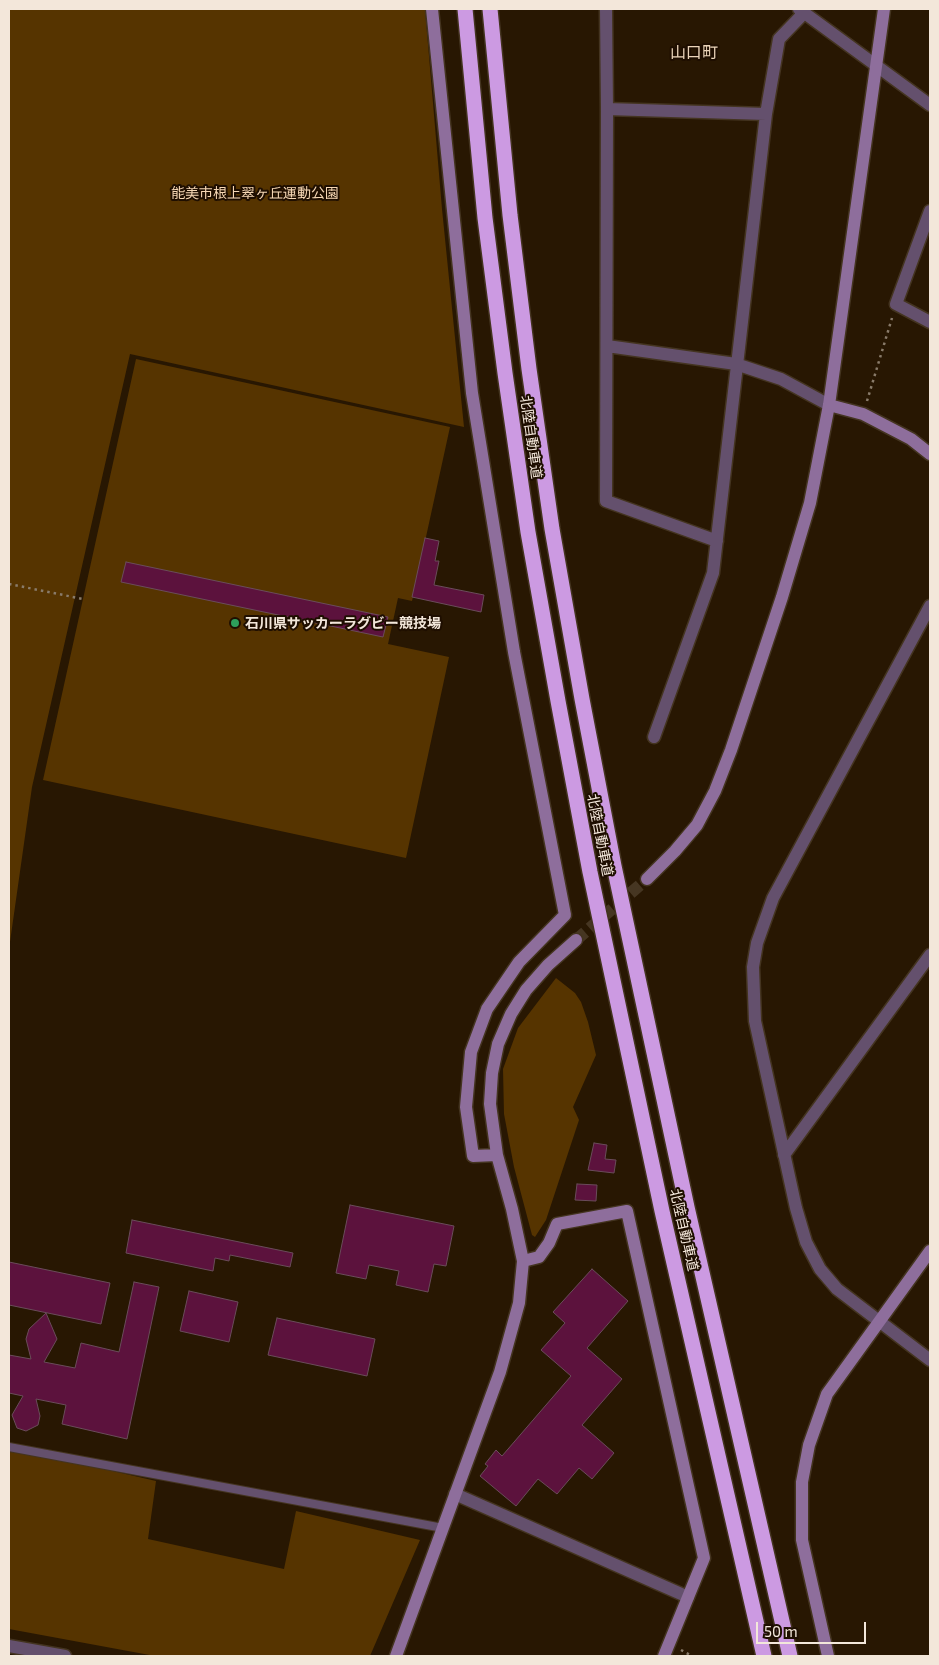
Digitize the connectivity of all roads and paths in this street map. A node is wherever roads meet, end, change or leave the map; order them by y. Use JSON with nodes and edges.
{"nodes":[{"id":1,"x":432,"y":9,"type":"edge"},
{"id":2,"x":465,"y":9,"type":"edge"},
{"id":3,"x":490,"y":9,"type":"edge"},
{"id":4,"x":606,"y":9,"type":"edge"},
{"id":5,"x":884,"y":9,"type":"edge"},
{"id":6,"x":802,"y":11,"type":"edge"},
{"id":7,"x":876,"y":66,"type":"junction"},
{"id":8,"x":930,"y":105,"type":"edge"},
{"id":9,"x":607,"y":109,"type":"junction"},
{"id":10,"x":766,"y":114,"type":"junction"},
{"id":11,"x":930,"y":211,"type":"edge"},
{"id":12,"x":927,"y":229,"type":"edge"},
{"id":13,"x":896,"y":304,"type":"junction"},
{"id":14,"x":930,"y":322,"type":"edge"},
{"id":15,"x":607,"y":346,"type":"junction"},
{"id":16,"x":736,"y":364,"type":"junction"},
{"id":17,"x":830,"y":405,"type":"junction"},
{"id":18,"x":863,"y":414,"type":"junction"},
{"id":19,"x":930,"y":454,"type":"edge"},
{"id":20,"x":717,"y":541,"type":"junction"},
{"id":21,"x":9,"y":584,"type":"edge"},
{"id":22,"x":83,"y":599,"type":"dead end"},
{"id":23,"x":930,"y":606,"type":"edge"},
{"id":24,"x":654,"y":737,"type":"dead end"},
{"id":25,"x":647,"y":879,"type":"tunnel mouth"},
{"id":26,"x":576,"y":940,"type":"tunnel mouth"},
{"id":27,"x":930,"y":955,"type":"edge"},
{"id":28,"x":496,"y":1155,"type":"junction"},
{"id":29,"x":784,"y":1156,"type":"junction"},
{"id":30,"x":930,"y":1251,"type":"edge"},
{"id":31,"x":523,"y":1261,"type":"junction"},
{"id":32,"x":880,"y":1322,"type":"junction"},
{"id":33,"x":930,"y":1360,"type":"edge"},
{"id":34,"x":9,"y":1447,"type":"edge"},
{"id":35,"x":455,"y":1494,"type":"junction"},
{"id":36,"x":443,"y":1528,"type":"junction"},
{"id":37,"x":688,"y":1597,"type":"junction"},
{"id":38,"x":9,"y":1646,"type":"edge"},
{"id":39,"x":66,"y":1656,"type":"edge"},
{"id":40,"x":396,"y":1656,"type":"edge"},
{"id":41,"x":664,"y":1656,"type":"edge"},
{"id":42,"x":764,"y":1656,"type":"edge"},
{"id":43,"x":790,"y":1656,"type":"edge"},
{"id":44,"x":828,"y":1656,"type":"edge"}],
"edges":[{"from":1,"to":28,"type":"street"},
{"from":2,"to":42,"type":"highway","name":"北陸自動車道"},
{"from":3,"to":43,"type":"highway","name":"北陸自動車道"},
{"from":4,"to":9,"type":"street"},
{"from":5,"to":7,"type":"street"},
{"from":6,"to":7,"type":"street"},
{"from":6,"to":10,"type":"street"},
{"from":7,"to":8,"type":"street"},
{"from":7,"to":17,"type":"street"},
{"from":9,"to":10,"type":"street"},
{"from":9,"to":15,"type":"street"},
{"from":10,"to":16,"type":"street"},
{"from":11,"to":12,"type":"street"},
{"from":12,"to":13,"type":"street"},
{"from":13,"to":14,"type":"street"},
{"from":13,"to":18,"type":"path"},
{"from":15,"to":16,"type":"street"},
{"from":15,"to":20,"type":"street"},
{"from":16,"to":17,"type":"street"},
{"from":16,"to":20,"type":"street"},
{"from":17,"to":18,"type":"street"},
{"from":17,"to":25,"type":"street"},
{"from":18,"to":19,"type":"street"},
{"from":20,"to":24,"type":"street"},
{"from":21,"to":22,"type":"path"},
{"from":23,"to":29,"type":"street"},
{"from":26,"to":28,"type":"street"},
{"from":27,"to":29,"type":"street"},
{"from":28,"to":31,"type":"street"},
{"from":29,"to":32,"type":"street"},
{"from":30,"to":32,"type":"street"},
{"from":31,"to":35,"type":"street"},
{"from":31,"to":37,"type":"street"},
{"from":32,"to":33,"type":"street"},
{"from":32,"to":44,"type":"street"},
{"from":34,"to":36,"type":"lane"},
{"from":35,"to":36,"type":"street"},
{"from":35,"to":37,"type":"street"},
{"from":36,"to":40,"type":"street"},
{"from":37,"to":41,"type":"street"},
{"from":38,"to":39,"type":"street"}]}
